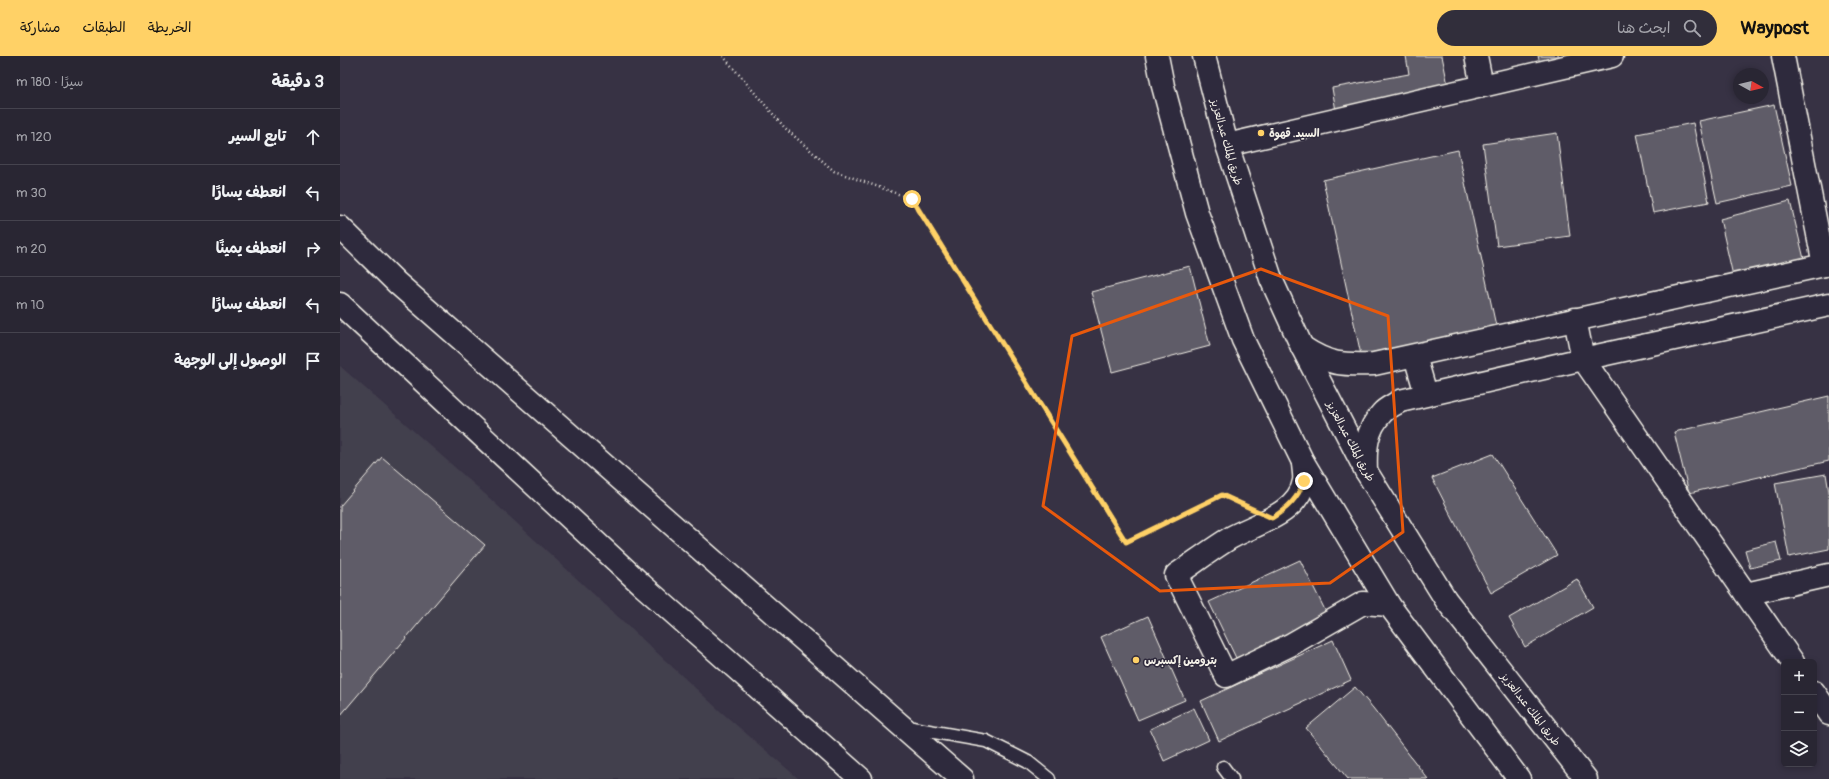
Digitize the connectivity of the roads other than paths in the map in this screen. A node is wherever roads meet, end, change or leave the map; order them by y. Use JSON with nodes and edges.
{"nodes":[{"id":1,"x":1157,"y":56,"type":"edge"},
{"id":2,"x":1204,"y":56,"type":"edge"},
{"id":3,"x":1476,"y":56,"type":"edge"},
{"id":4,"x":1612,"y":56,"type":"edge"},
{"id":5,"x":1783,"y":56,"type":"edge"},
{"id":6,"x":1482,"y":86,"type":"junction"},
{"id":7,"x":1227,"y":145,"type":"junction"},
{"id":8,"x":340,"y":227,"type":"edge"},
{"id":9,"x":1827,"y":265,"type":"edge"},
{"id":10,"x":340,"y":304,"type":"edge"},
{"id":11,"x":1829,"y":305,"type":"edge"},
{"id":12,"x":1575,"y":319,"type":"junction"},
{"id":13,"x":1302,"y":347,"type":"junction"},
{"id":14,"x":1415,"y":356,"type":"junction"},
{"id":15,"x":1583,"y":359,"type":"junction"},
{"id":16,"x":1426,"y":394,"type":"junction"},
{"id":17,"x":1303,"y":462,"type":"junction"},
{"id":18,"x":1366,"y":471,"type":"junction"},
{"id":19,"x":1829,"y":575,"type":"edge"},
{"id":20,"x":1746,"y":594,"type":"junction"},
{"id":21,"x":1389,"y":605,"type":"junction"},
{"id":22,"x":1791,"y":659,"type":"edge"},
{"id":23,"x":1816,"y":695,"type":"edge"},
{"id":24,"x":1829,"y":714,"type":"edge"},
{"id":25,"x":901,"y":726,"type":"junction"},
{"id":26,"x":1223,"y":767,"type":"dead end"},
{"id":27,"x":861,"y":779,"type":"edge"},
{"id":28,"x":962,"y":779,"type":"edge"},
{"id":29,"x":1049,"y":779,"type":"edge"},
{"id":30,"x":1232,"y":779,"type":"edge"},
{"id":31,"x":1519,"y":779,"type":"edge"},
{"id":32,"x":1586,"y":779,"type":"edge"}],
"edges":[{"from":1,"to":17,"type":"main road"},
{"from":2,"to":7,"type":"main road","name":"طريق الملك عبدالعزيز"},
{"from":3,"to":6,"type":"main road"},
{"from":4,"to":6,"type":"main road"},
{"from":5,"to":9,"type":"main road"},
{"from":6,"to":7,"type":"main road"},
{"from":7,"to":13,"type":"main road","name":"طريق الملك عبدالعزيز"},
{"from":8,"to":25,"type":"main road"},
{"from":9,"to":12,"type":"main road"},
{"from":10,"to":27,"type":"main road"},
{"from":11,"to":15,"type":"main road"},
{"from":12,"to":14,"type":"main road"},
{"from":12,"to":15,"type":"main road"},
{"from":13,"to":14,"type":"main road"},
{"from":13,"to":18,"type":"main road","name":"طريق الملك عبدالعزيز"},
{"from":14,"to":16,"type":"main road"},
{"from":15,"to":16,"type":"main road"},
{"from":15,"to":20,"type":"main road"},
{"from":16,"to":18,"type":"main road"},
{"from":17,"to":21,"type":"main road"},
{"from":17,"to":21,"type":"main road"},
{"from":18,"to":32,"type":"main road","name":"طريق الملك عبدالعزيز"},
{"from":19,"to":20,"type":"main road"},
{"from":20,"to":22,"type":"main road"},
{"from":21,"to":31,"type":"main road"},
{"from":23,"to":24,"type":"main road"},
{"from":25,"to":28,"type":"main road"},
{"from":25,"to":29,"type":"lane"},
{"from":26,"to":30,"type":"lane"}]}
